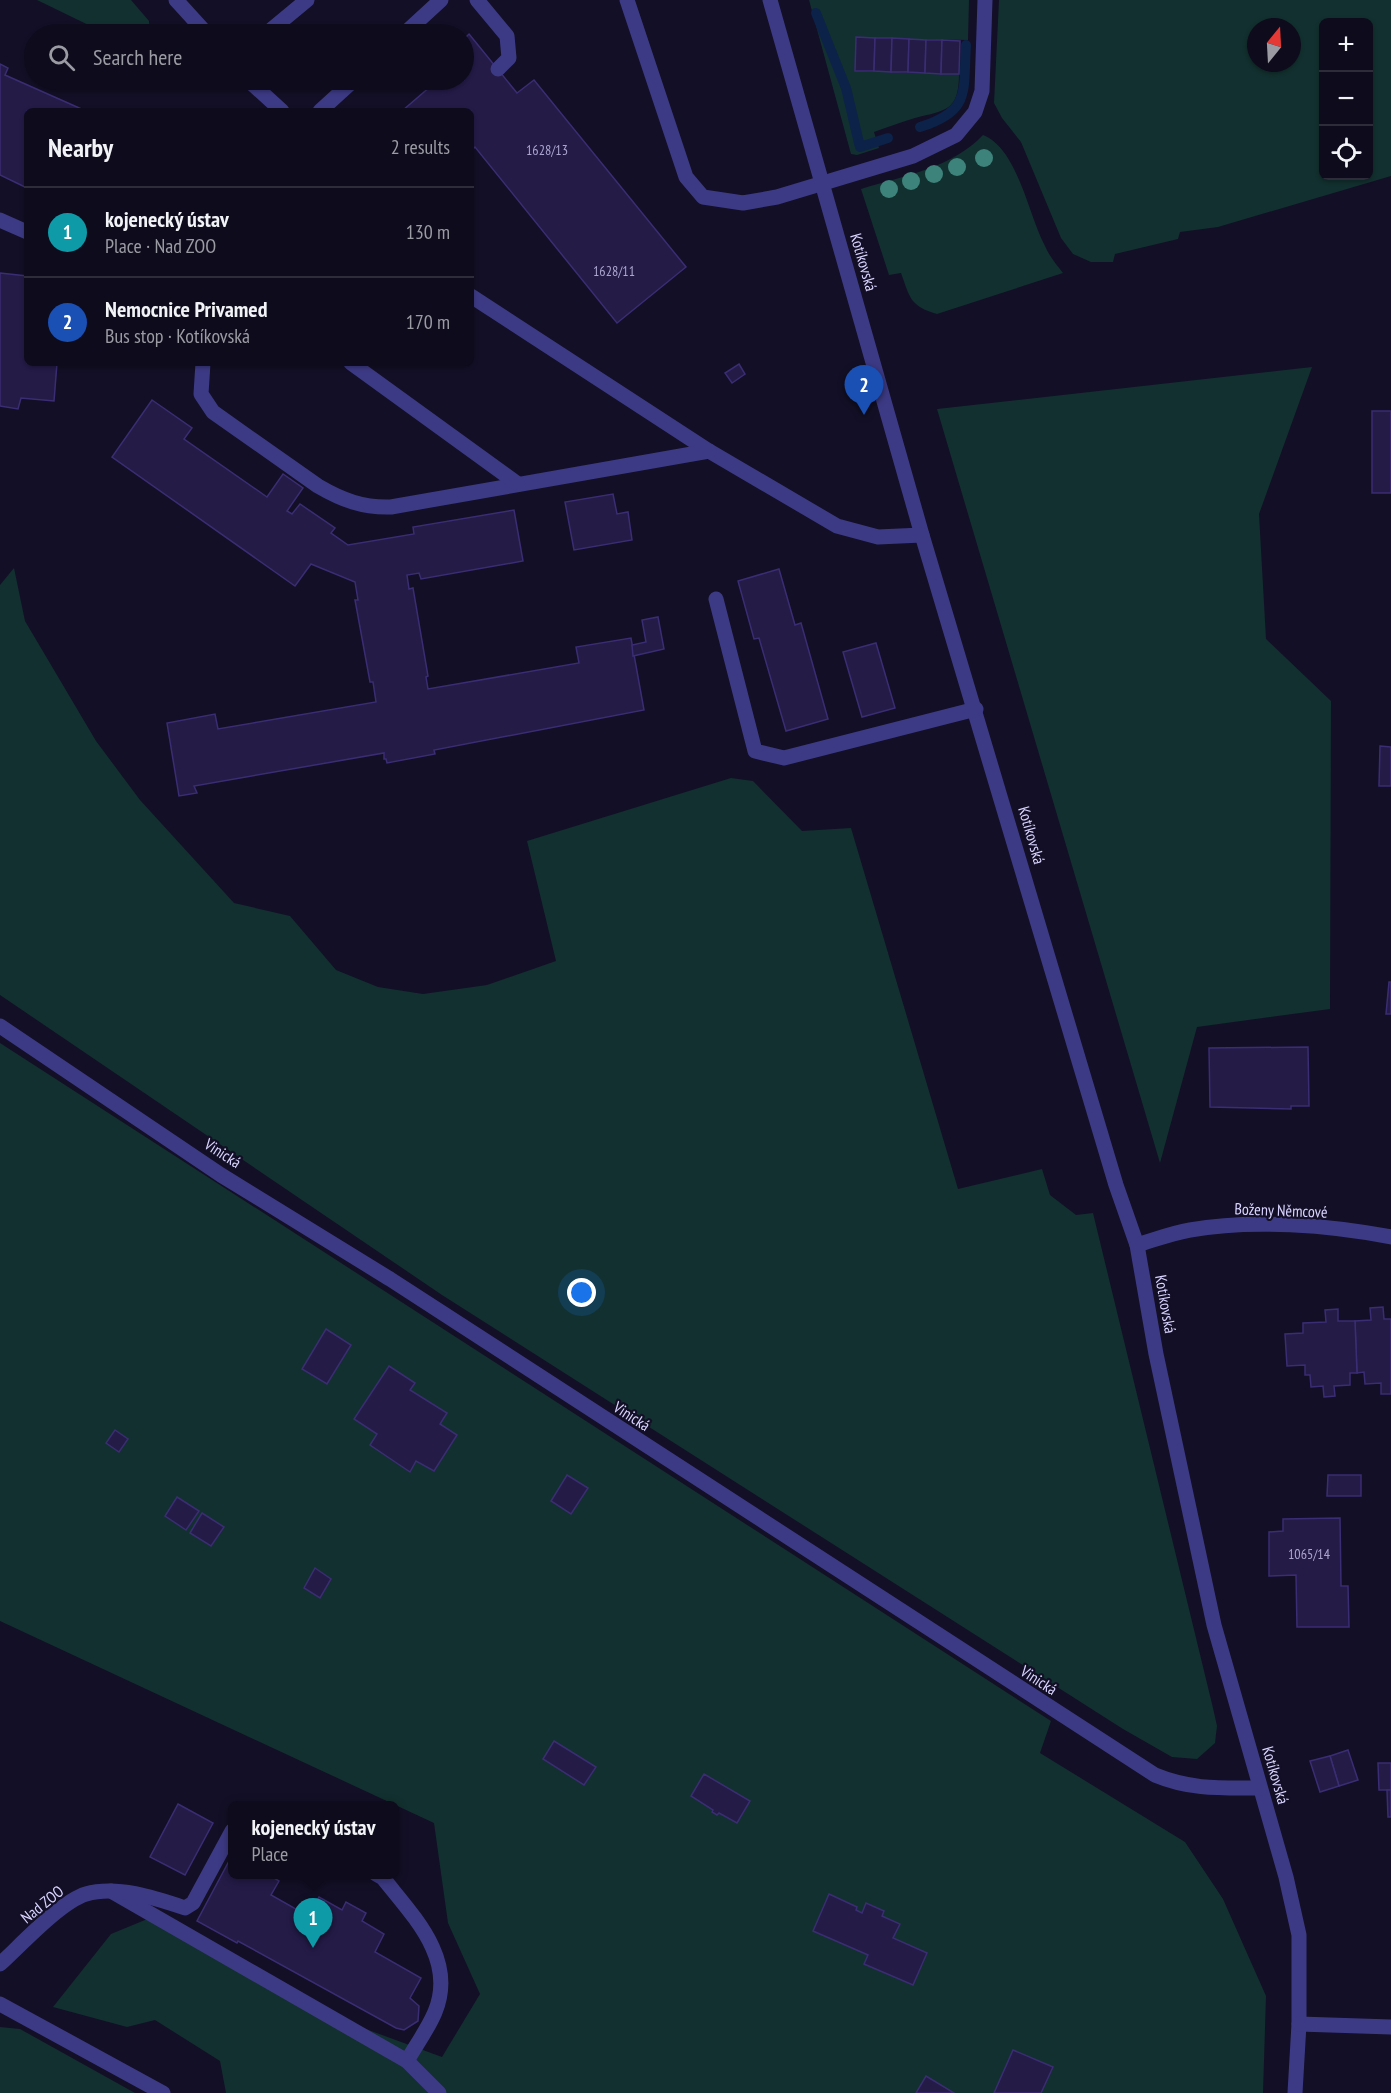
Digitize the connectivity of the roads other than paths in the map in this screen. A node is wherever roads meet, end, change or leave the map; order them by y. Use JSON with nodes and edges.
{"nodes":[{"id":1,"x":176,"y":0,"type":"edge"},
{"id":2,"x":307,"y":0,"type":"edge"},
{"id":3,"x":441,"y":0,"type":"edge"},
{"id":4,"x":477,"y":0,"type":"edge"},
{"id":5,"x":627,"y":0,"type":"edge"},
{"id":6,"x":770,"y":0,"type":"edge"},
{"id":7,"x":986,"y":0,"type":"edge"},
{"id":8,"x":198,"y":24,"type":"edge"},
{"id":9,"x":278,"y":24,"type":"edge"},
{"id":10,"x":415,"y":24,"type":"edge"},
{"id":11,"x":498,"y":69,"type":"dead end"},
{"id":12,"x":259,"y":90,"type":"edge"},
{"id":13,"x":343,"y":90,"type":"edge"},
{"id":14,"x":279,"y":108,"type":"edge"},
{"id":15,"x":323,"y":108,"type":"edge"},
{"id":16,"x":823,"y":184,"type":"junction"},
{"id":17,"x":0,"y":220,"type":"edge"},
{"id":18,"x":24,"y":231,"type":"edge"},
{"id":19,"x":474,"y":298,"type":"edge"},
{"id":20,"x":203,"y":366,"type":"edge"},
{"id":21,"x":355,"y":366,"type":"edge"},
{"id":22,"x":709,"y":451,"type":"junction"},
{"id":23,"x":518,"y":484,"type":"junction"},
{"id":24,"x":922,"y":535,"type":"junction"},
{"id":25,"x":716,"y":599,"type":"dead end"},
{"id":26,"x":976,"y":709,"type":"junction"},
{"id":27,"x":0,"y":1026,"type":"edge"},
{"id":28,"x":1391,"y":1237,"type":"edge"},
{"id":29,"x":1137,"y":1245,"type":"junction"},
{"id":30,"x":1260,"y":1788,"type":"junction"},
{"id":31,"x":228,"y":1839,"type":"edge"},
{"id":32,"x":384,"y":1879,"type":"edge"},
{"id":33,"x":111,"y":1891,"type":"junction"},
{"id":34,"x":0,"y":1964,"type":"edge"},
{"id":35,"x":0,"y":2004,"type":"edge"},
{"id":36,"x":1299,"y":2024,"type":"junction"},
{"id":37,"x":1391,"y":2027,"type":"edge"},
{"id":38,"x":407,"y":2061,"type":"junction"},
{"id":39,"x":163,"y":2093,"type":"edge"},
{"id":40,"x":439,"y":2093,"type":"edge"},
{"id":41,"x":1295,"y":2093,"type":"edge"}],
"edges":[{"from":1,"to":8,"type":"street"},
{"from":2,"to":9,"type":"street"},
{"from":3,"to":10,"type":"street"},
{"from":4,"to":11,"type":"street"},
{"from":5,"to":16,"type":"street"},
{"from":6,"to":16,"type":"street","name":"Kotíkovská"},
{"from":7,"to":16,"type":"street"},
{"from":12,"to":14,"type":"street"},
{"from":13,"to":15,"type":"street"},
{"from":16,"to":24,"type":"street","name":"Kotíkovská"},
{"from":17,"to":18,"type":"street"},
{"from":19,"to":22,"type":"street"},
{"from":20,"to":23,"type":"street"},
{"from":21,"to":23,"type":"street"},
{"from":22,"to":23,"type":"street"},
{"from":22,"to":24,"type":"street"},
{"from":24,"to":26,"type":"street","name":"Kotíkovská"},
{"from":25,"to":26,"type":"street"},
{"from":26,"to":29,"type":"street","name":"Kotíkovská"},
{"from":27,"to":30,"type":"street","name":"Vinická"},
{"from":28,"to":29,"type":"street","name":"Boženy Němcové"},
{"from":29,"to":30,"type":"street","name":"Kotíkovská"},
{"from":30,"to":36,"type":"street","name":"Kotíkovská"},
{"from":31,"to":33,"type":"street","name":"Nad ZOO"},
{"from":32,"to":38,"type":"street"},
{"from":33,"to":34,"type":"street","name":"Nad ZOO"},
{"from":33,"to":38,"type":"street"},
{"from":35,"to":39,"type":"street"},
{"from":36,"to":37,"type":"street"},
{"from":36,"to":41,"type":"street","name":"Kotíkovská"},
{"from":38,"to":40,"type":"street"}]}
